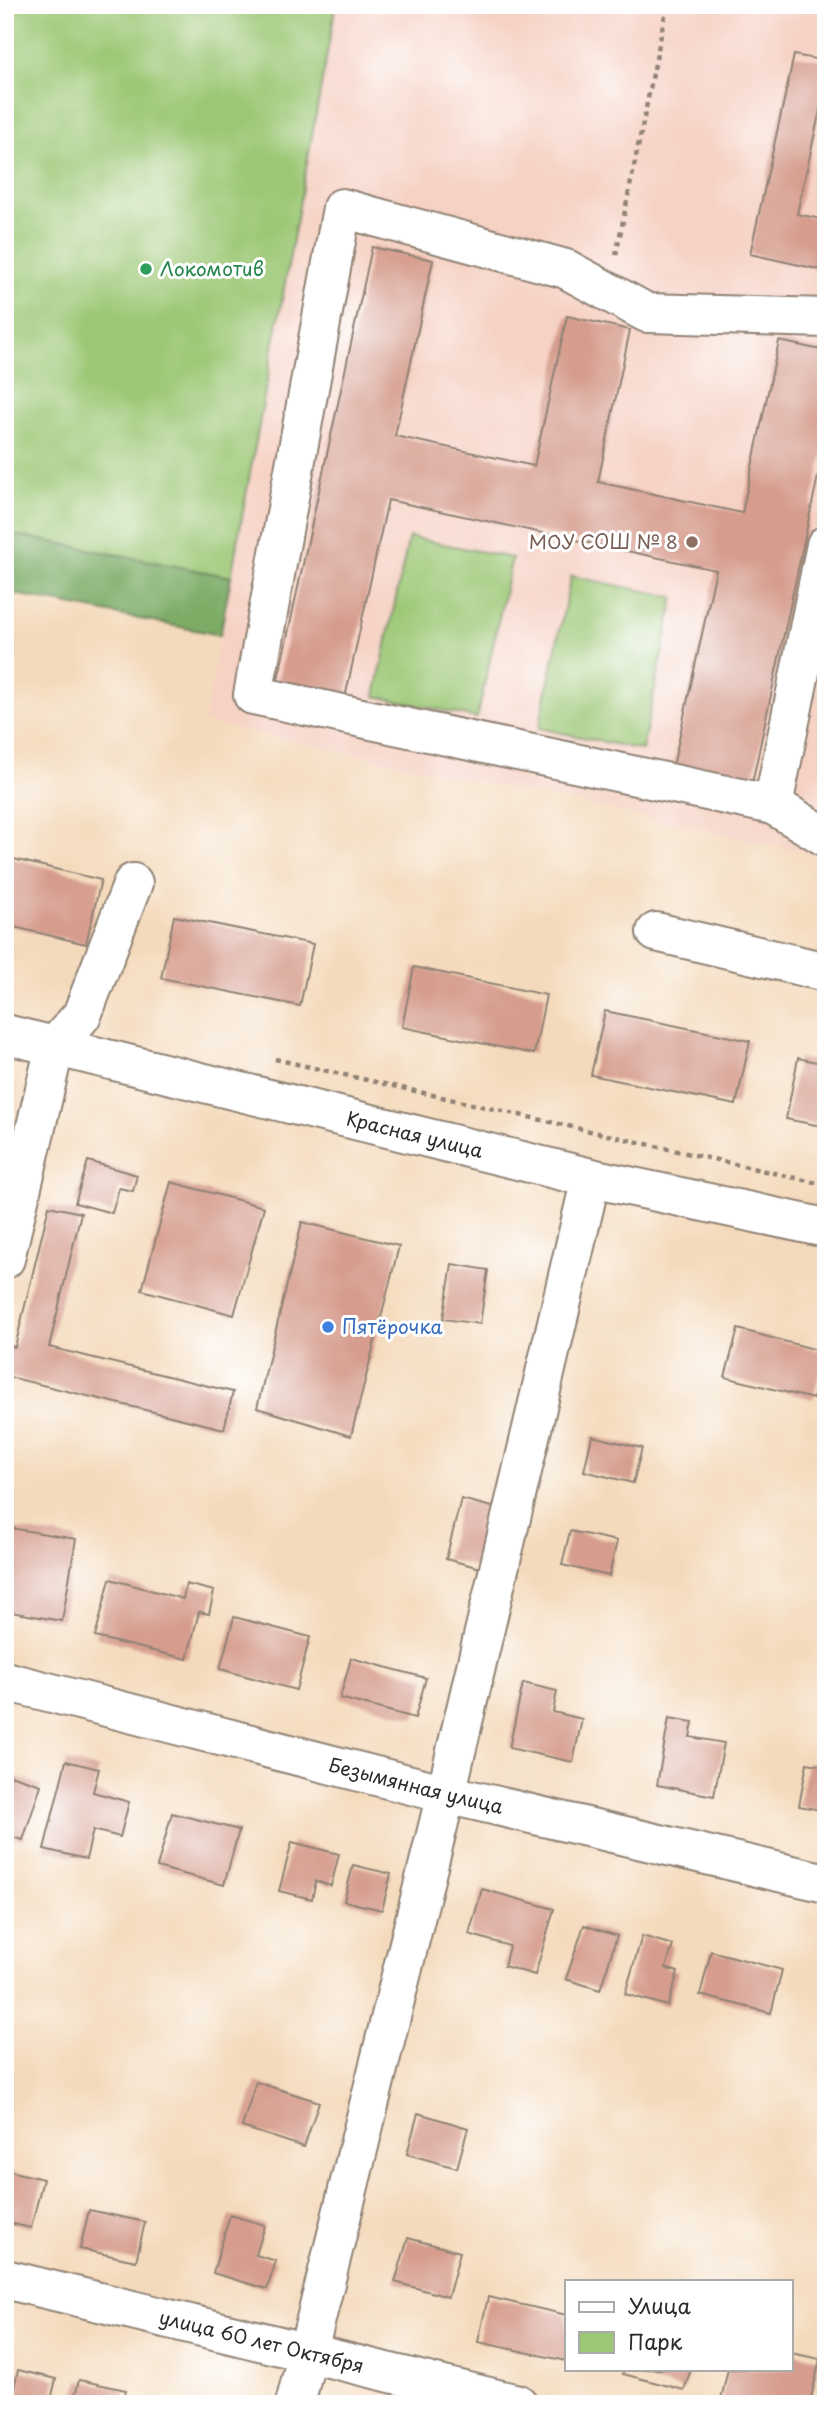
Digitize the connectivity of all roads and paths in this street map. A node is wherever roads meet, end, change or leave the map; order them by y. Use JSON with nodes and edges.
{"nodes":[{"id":1,"x":667,"y":5,"type":"edge"},
{"id":2,"x":609,"y":292,"type":"junction"},
{"id":3,"x":826,"y":317,"type":"edge"},
{"id":4,"x":826,"y":544,"type":"edge"},
{"id":5,"x":773,"y":805,"type":"junction"},
{"id":6,"x":826,"y":837,"type":"edge"},
{"id":7,"x":133,"y":883,"type":"dead end"},
{"id":8,"x":656,"y":932,"type":"dead end"},
{"id":9,"x":826,"y":972,"type":"edge"},
{"id":10,"x":5,"y":1034,"type":"edge"},
{"id":11,"x":55,"y":1046,"type":"junction"},
{"id":12,"x":271,"y":1058,"type":"dead end"},
{"id":13,"x":591,"y":1178,"type":"junction"},
{"id":14,"x":826,"y":1185,"type":"edge"},
{"id":15,"x":826,"y":1227,"type":"edge"},
{"id":16,"x":5,"y":1259,"type":"edge"},
{"id":17,"x":5,"y":1681,"type":"edge"},
{"id":18,"x":446,"y":1794,"type":"junction"},
{"id":19,"x":826,"y":1883,"type":"edge"},
{"id":20,"x":5,"y":2279,"type":"edge"},
{"id":21,"x":308,"y":2353,"type":"junction"},
{"id":22,"x":295,"y":2404,"type":"edge"},
{"id":23,"x":517,"y":2404,"type":"edge"}],
"edges":[{"from":1,"to":2,"type":"path"},
{"from":2,"to":3,"type":"street"},
{"from":2,"to":5,"type":"street"},
{"from":4,"to":5,"type":"street"},
{"from":5,"to":6,"type":"street"},
{"from":7,"to":11,"type":"street"},
{"from":8,"to":9,"type":"street"},
{"from":10,"to":11,"type":"street","name":"Красная улица"},
{"from":11,"to":13,"type":"street","name":"Красная улица"},
{"from":11,"to":16,"type":"street"},
{"from":12,"to":14,"type":"path"},
{"from":13,"to":15,"type":"street","name":"Красная улица"},
{"from":13,"to":18,"type":"street"},
{"from":17,"to":18,"type":"street","name":"Безымянная улица"},
{"from":18,"to":19,"type":"street","name":"Безымянная улица"},
{"from":18,"to":21,"type":"street"},
{"from":20,"to":21,"type":"street","name":"улица 60 лет Октября"},
{"from":21,"to":22,"type":"street"},
{"from":21,"to":23,"type":"street","name":"улица 60 лет Октября"}]}
